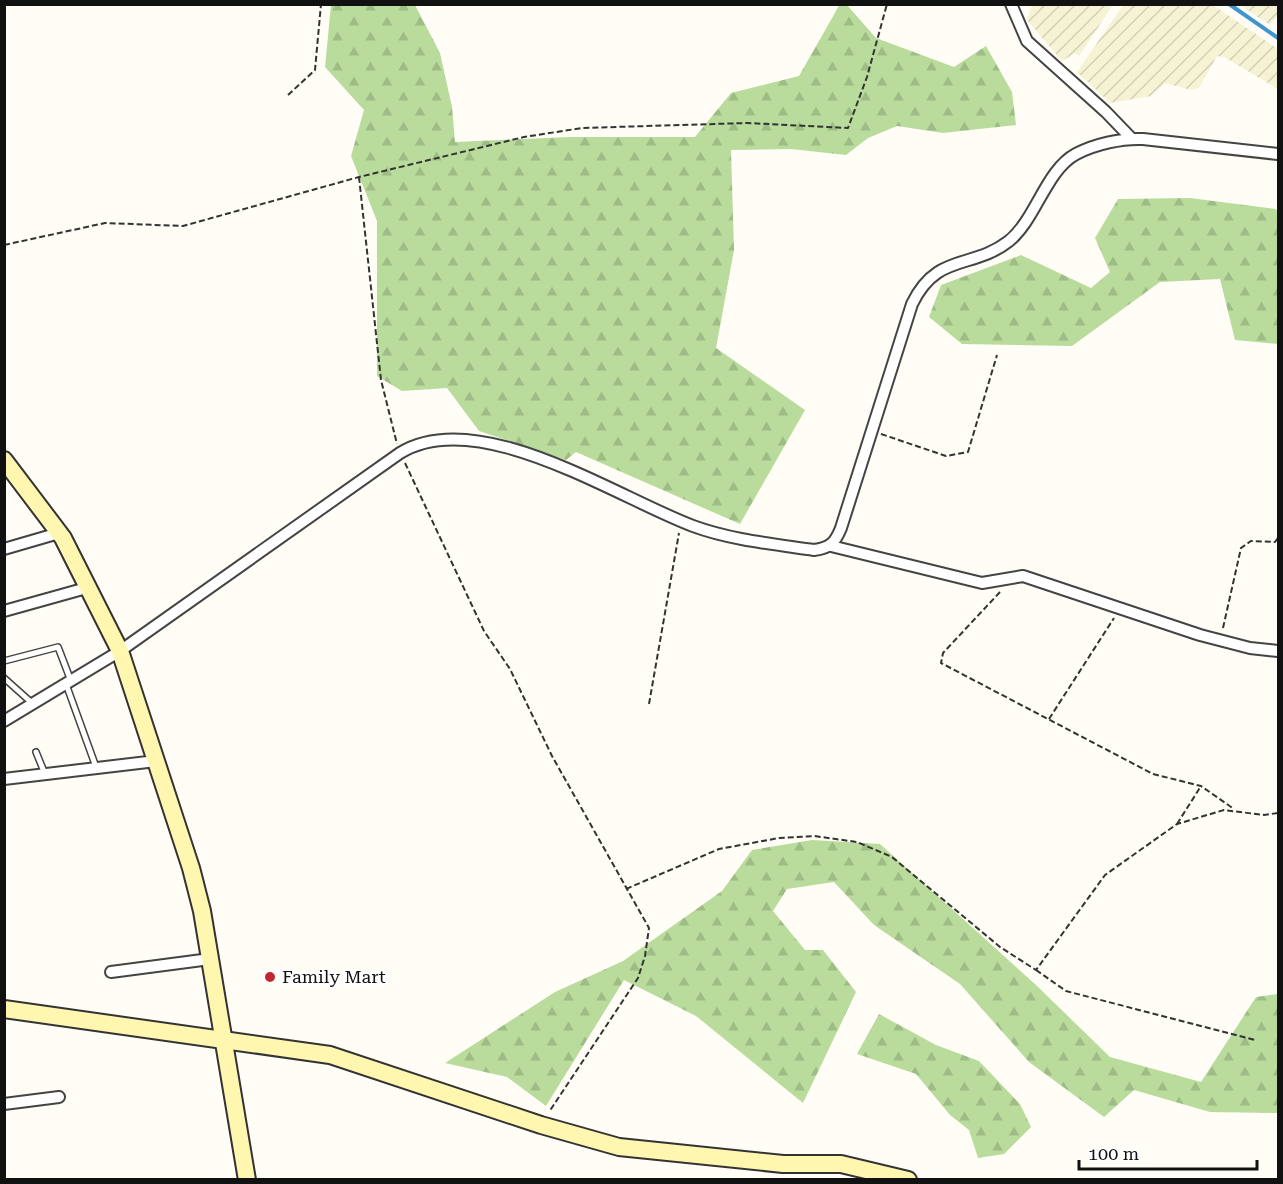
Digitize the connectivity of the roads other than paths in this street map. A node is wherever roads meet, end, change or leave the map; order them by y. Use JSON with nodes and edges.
{"nodes":[{"id":1,"x":1011,"y":4,"type":"edge"},
{"id":2,"x":1131,"y":139,"type":"junction"},
{"id":3,"x":1278,"y":154,"type":"edge"},
{"id":4,"x":4,"y":460,"type":"edge"},
{"id":5,"x":59,"y":533,"type":"junction"},
{"id":6,"x":831,"y":546,"type":"junction"},
{"id":7,"x":4,"y":549,"type":"edge"},
{"id":8,"x":90,"y":587,"type":"junction"},
{"id":9,"x":4,"y":611,"type":"edge"},
{"id":10,"x":120,"y":651,"type":"junction"},
{"id":11,"x":1278,"y":651,"type":"edge"},
{"id":12,"x":4,"y":661,"type":"edge"},
{"id":13,"x":4,"y":678,"type":"edge"},
{"id":14,"x":68,"y":682,"type":"junction"},
{"id":15,"x":32,"y":703,"type":"junction"},
{"id":16,"x":4,"y":722,"type":"edge"},
{"id":17,"x":36,"y":752,"type":"dead end"},
{"id":18,"x":156,"y":761,"type":"junction"},
{"id":19,"x":96,"y":767,"type":"junction"},
{"id":20,"x":45,"y":774,"type":"junction"},
{"id":21,"x":4,"y":779,"type":"edge"},
{"id":22,"x":210,"y":959,"type":"junction"},
{"id":23,"x":111,"y":972,"type":"dead end"},
{"id":24,"x":4,"y":1009,"type":"edge"},
{"id":25,"x":224,"y":1040,"type":"junction"},
{"id":26,"x":59,"y":1097,"type":"dead end"},
{"id":27,"x":4,"y":1104,"type":"edge"},
{"id":28,"x":248,"y":1179,"type":"edge"},
{"id":29,"x":908,"y":1179,"type":"edge"}],
"edges":[{"from":1,"to":2,"type":"street"},
{"from":2,"to":3,"type":"street"},
{"from":2,"to":6,"type":"street"},
{"from":4,"to":5,"type":"street"},
{"from":5,"to":7,"type":"street"},
{"from":5,"to":8,"type":"street"},
{"from":6,"to":10,"type":"street"},
{"from":6,"to":11,"type":"street"},
{"from":8,"to":9,"type":"street"},
{"from":8,"to":10,"type":"street"},
{"from":10,"to":14,"type":"street"},
{"from":10,"to":18,"type":"street"},
{"from":12,"to":14,"type":"lane"},
{"from":13,"to":15,"type":"lane"},
{"from":14,"to":15,"type":"street"},
{"from":14,"to":19,"type":"lane"},
{"from":15,"to":16,"type":"street"},
{"from":17,"to":20,"type":"lane"},
{"from":18,"to":19,"type":"street"},
{"from":18,"to":22,"type":"street"},
{"from":19,"to":20,"type":"street"},
{"from":20,"to":21,"type":"street"},
{"from":22,"to":23,"type":"street"},
{"from":22,"to":25,"type":"street"},
{"from":24,"to":25,"type":"street"},
{"from":25,"to":28,"type":"street"},
{"from":25,"to":29,"type":"street"},
{"from":26,"to":27,"type":"street"}]}
